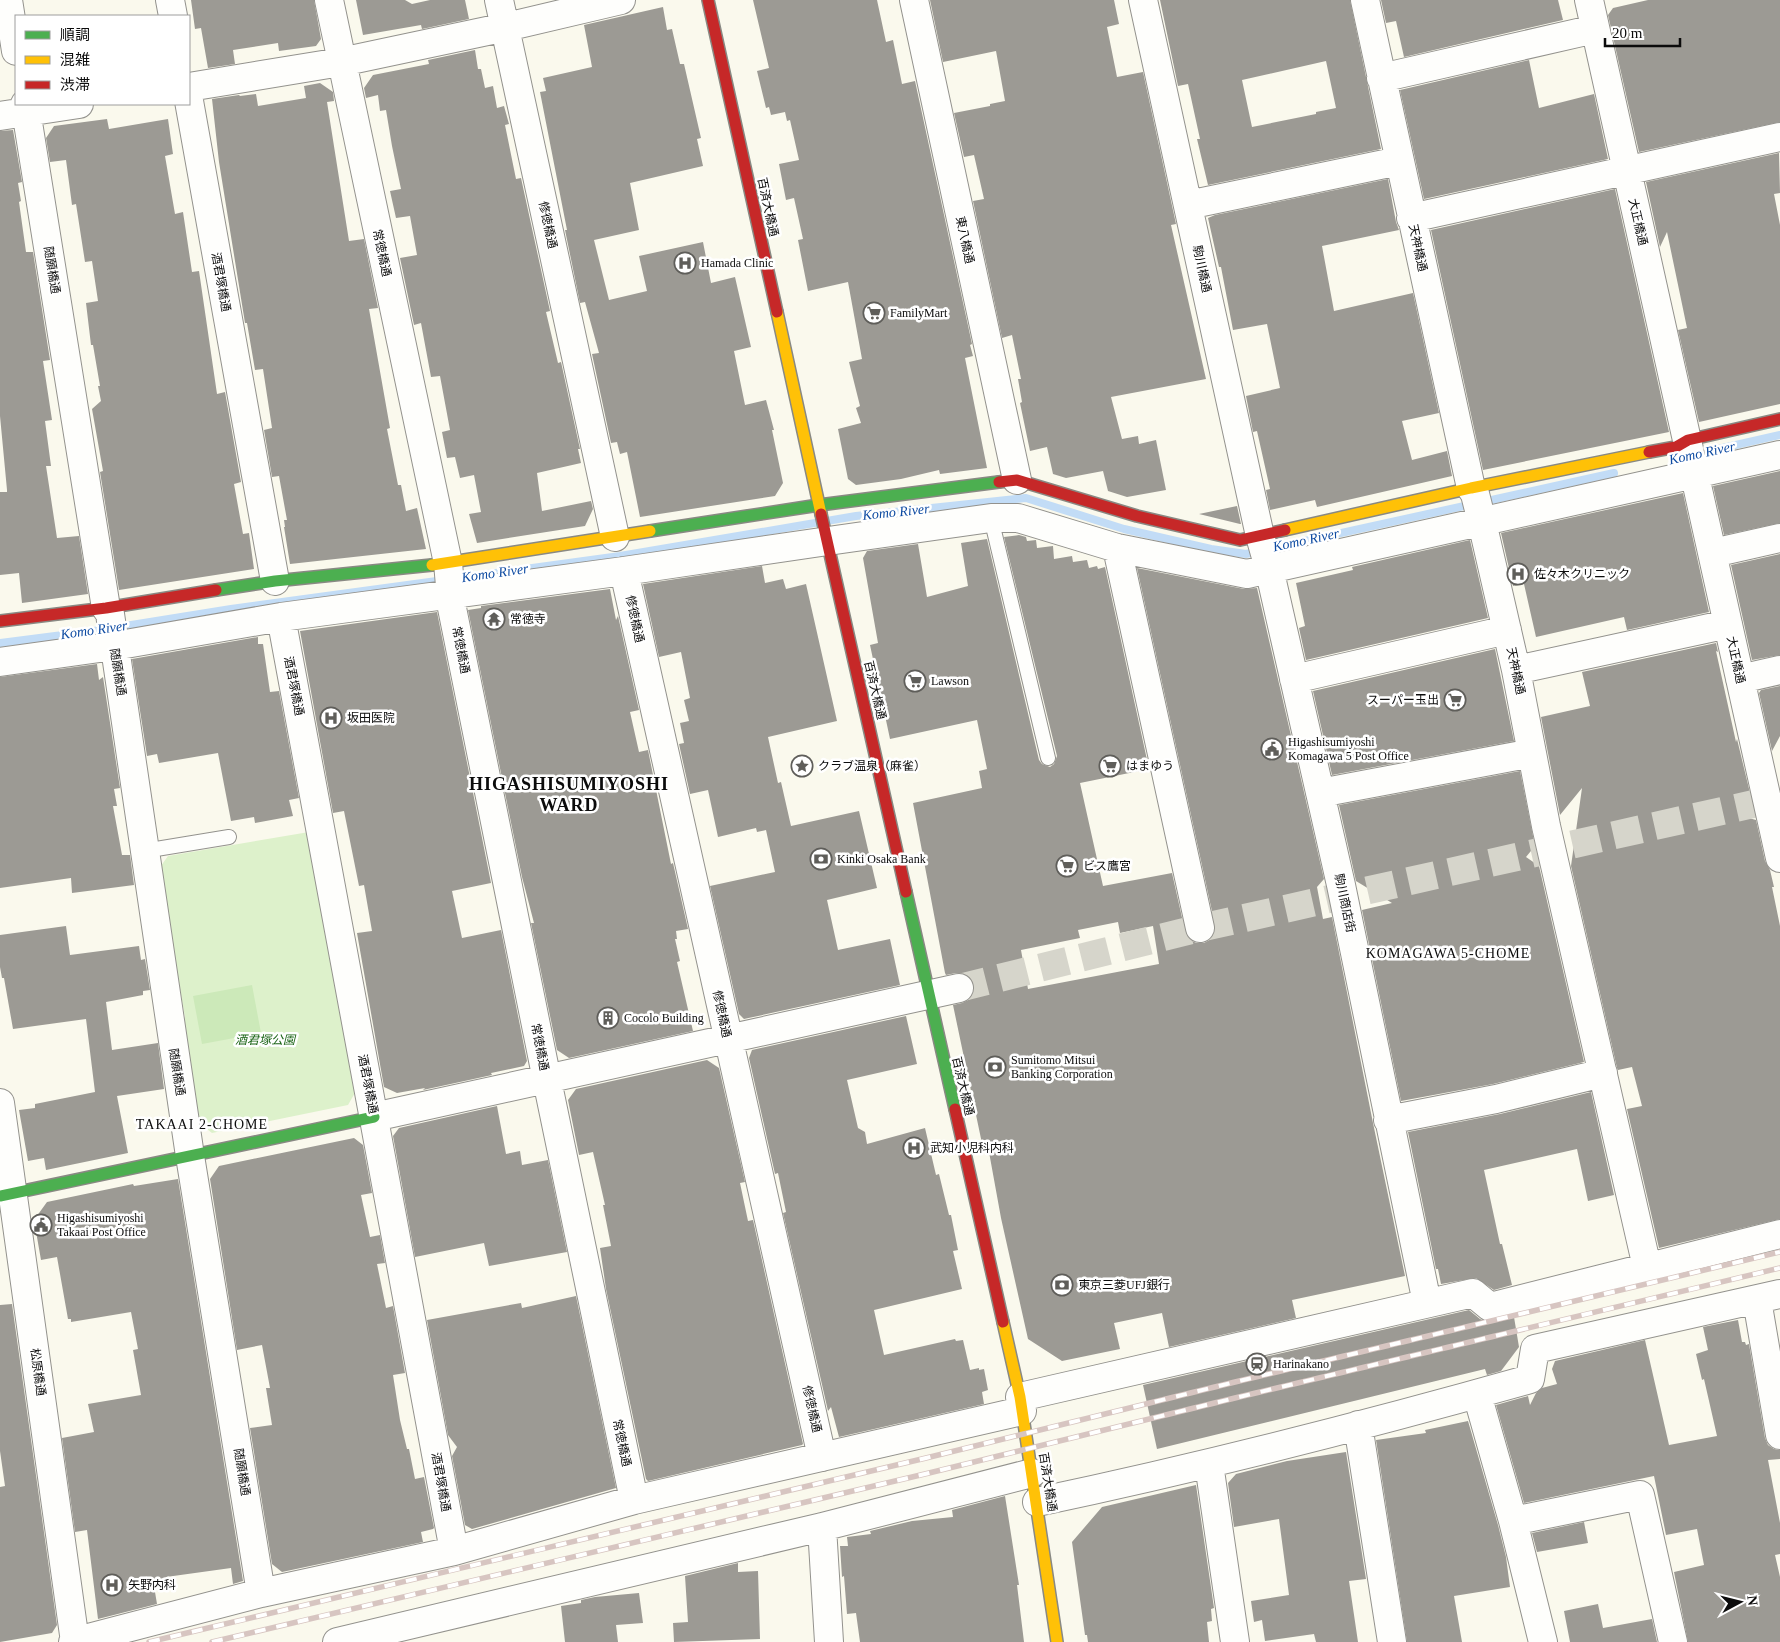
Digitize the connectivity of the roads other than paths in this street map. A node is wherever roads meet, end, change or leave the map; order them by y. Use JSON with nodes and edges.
{"nodes":[{"id":1,"x":8,"y":0,"type":"edge"},
{"id":2,"x":170,"y":0,"type":"edge"},
{"id":3,"x":329,"y":0,"type":"edge"},
{"id":4,"x":499,"y":0,"type":"edge"},
{"id":5,"x":621,"y":0,"type":"edge"},
{"id":6,"x":708,"y":0,"type":"edge"},
{"id":7,"x":914,"y":0,"type":"edge"},
{"id":8,"x":1143,"y":0,"type":"edge"},
{"id":9,"x":1365,"y":0,"type":"edge"},
{"id":10,"x":1590,"y":0,"type":"edge"},
{"id":11,"x":173,"y":15,"type":"edge"},
{"id":12,"x":506,"y":27,"type":"junction"},
{"id":13,"x":1596,"y":29,"type":"junction"},
{"id":14,"x":15,"y":45,"type":"edge"},
{"id":15,"x":341,"y":62,"type":"junction"},
{"id":16,"x":1381,"y":78,"type":"junction"},
{"id":17,"x":190,"y":87,"type":"edge"},
{"id":18,"x":69,"y":105,"type":"edge"},
{"id":19,"x":190,"y":105,"type":"edge"},
{"id":20,"x":17,"y":110,"type":"edge"},
{"id":21,"x":1780,"y":137,"type":"edge"},
{"id":22,"x":1399,"y":161,"type":"junction"},
{"id":23,"x":1627,"y":169,"type":"junction"},
{"id":24,"x":1188,"y":205,"type":"junction"},
{"id":25,"x":1411,"y":218,"type":"junction"},
{"id":26,"x":1780,"y":419,"type":"edge"},
{"id":27,"x":1691,"y":455,"type":"junction"},
{"id":28,"x":1780,"y":456,"type":"edge"},
{"id":29,"x":1017,"y":480,"type":"junction"},
{"id":30,"x":1477,"y":505,"type":"junction"},
{"id":31,"x":820,"y":506,"type":"junction"},
{"id":32,"x":991,"y":518,"type":"junction"},
{"id":33,"x":615,"y":537,"type":"junction"},
{"id":34,"x":1260,"y":537,"type":"junction"},
{"id":35,"x":1780,"y":538,"type":"edge"},
{"id":36,"x":827,"y":539,"type":"junction"},
{"id":37,"x":1117,"y":548,"type":"junction"},
{"id":38,"x":1713,"y":554,"type":"junction"},
{"id":39,"x":448,"y":564,"type":"junction"},
{"id":40,"x":1269,"y":566,"type":"junction"},
{"id":41,"x":624,"y":571,"type":"junction"},
{"id":42,"x":276,"y":581,"type":"junction"},
{"id":43,"x":451,"y":593,"type":"junction"},
{"id":44,"x":281,"y":617,"type":"junction"},
{"id":45,"x":0,"y":621,"type":"edge"},
{"id":46,"x":1728,"y":624,"type":"junction"},
{"id":47,"x":111,"y":627,"type":"junction"},
{"id":48,"x":1507,"y":630,"type":"junction"},
{"id":49,"x":0,"y":662,"type":"edge"},
{"id":50,"x":1516,"y":670,"type":"junction"},
{"id":51,"x":1780,"y":670,"type":"edge"},
{"id":52,"x":1294,"y":678,"type":"junction"},
{"id":53,"x":1740,"y":679,"type":"junction"},
{"id":54,"x":1532,"y":753,"type":"junction"},
{"id":55,"x":1048,"y":758,"type":"dead end"},
{"id":56,"x":1320,"y":793,"type":"junction"},
{"id":57,"x":229,"y":837,"type":"dead end"},
{"id":58,"x":144,"y":851,"type":"junction"},
{"id":59,"x":1780,"y":858,"type":"edge"},
{"id":60,"x":1200,"y":928,"type":"dead end"},
{"id":61,"x":959,"y":988,"type":"tunnel mouth"},
{"id":62,"x":929,"y":995,"type":"junction"},
{"id":63,"x":728,"y":1039,"type":"junction"},
{"id":64,"x":547,"y":1080,"type":"junction"},
{"id":65,"x":1605,"y":1084,"type":"junction"},
{"id":66,"x":0,"y":1103,"type":"edge"},
{"id":67,"x":374,"y":1117,"type":"junction"},
{"id":68,"x":1388,"y":1120,"type":"junction"},
{"id":69,"x":190,"y":1156,"type":"junction"},
{"id":70,"x":7,"y":1195,"type":"edge"},
{"id":71,"x":1780,"y":1234,"type":"edge"},
{"id":72,"x":1647,"y":1267,"type":"junction"},
{"id":73,"x":1768,"y":1297,"type":"edge"},
{"id":74,"x":1427,"y":1303,"type":"junction"},
{"id":75,"x":1477,"y":1394,"type":"junction"},
{"id":76,"x":1021,"y":1404,"type":"junction"},
{"id":77,"x":1358,"y":1425,"type":"junction"},
{"id":78,"x":1780,"y":1436,"type":"edge"},
{"id":79,"x":822,"y":1457,"type":"junction"},
{"id":80,"x":1209,"y":1464,"type":"junction"},
{"id":81,"x":1032,"y":1473,"type":"junction"},
{"id":82,"x":634,"y":1500,"type":"junction"},
{"id":83,"x":1037,"y":1502,"type":"junction"},
{"id":84,"x":1513,"y":1521,"type":"junction"},
{"id":85,"x":822,"y":1527,"type":"junction"},
{"id":86,"x":454,"y":1551,"type":"junction"},
{"id":87,"x":261,"y":1593,"type":"junction"},
{"id":88,"x":74,"y":1642,"type":"edge"},
{"id":89,"x":336,"y":1642,"type":"edge"},
{"id":90,"x":829,"y":1642,"type":"edge"},
{"id":91,"x":1057,"y":1642,"type":"edge"},
{"id":92,"x":1235,"y":1642,"type":"edge"},
{"id":93,"x":1392,"y":1642,"type":"edge"},
{"id":94,"x":1543,"y":1642,"type":"edge"},
{"id":95,"x":1673,"y":1642,"type":"edge"}],
"edges":[{"from":1,"to":14,"type":"street"},
{"from":2,"to":11,"type":"street"},
{"from":3,"to":15,"type":"street","name":"常徳橋通"},
{"from":4,"to":12,"type":"street","name":"修徳橋通"},
{"from":5,"to":12,"type":"street"},
{"from":6,"to":31,"type":"street","name":"百済大橋通"},
{"from":7,"to":29,"type":"street","name":"東八橋通"},
{"from":8,"to":24,"type":"street","name":"駒川橋通"},
{"from":9,"to":16,"type":"street","name":"天神橋通"},
{"from":10,"to":13,"type":"street","name":"大正橋通"},
{"from":12,"to":15,"type":"street"},
{"from":12,"to":33,"type":"street","name":"修徳橋通"},
{"from":13,"to":16,"type":"street"},
{"from":13,"to":23,"type":"street","name":"大正橋通"},
{"from":15,"to":17,"type":"street"},
{"from":15,"to":39,"type":"street","name":"常徳橋通"},
{"from":16,"to":22,"type":"street","name":"天神橋通"},
{"from":18,"to":20,"type":"street"},
{"from":19,"to":42,"type":"street","name":"酒君塚橋通"},
{"from":20,"to":47,"type":"street","name":"随願橋通"},
{"from":21,"to":23,"type":"street"},
{"from":22,"to":24,"type":"street"},
{"from":22,"to":25,"type":"street","name":"天神橋通"},
{"from":23,"to":25,"type":"street"},
{"from":23,"to":27,"type":"street","name":"大正橋通"},
{"from":24,"to":34,"type":"street","name":"駒川橋通"},
{"from":25,"to":30,"type":"street","name":"天神橋通"},
{"from":26,"to":27,"type":"street"},
{"from":27,"to":28,"type":"street"},
{"from":27,"to":30,"type":"street"},
{"from":27,"to":30,"type":"street"},
{"from":27,"to":38,"type":"street","name":"大正橋通"},
{"from":29,"to":31,"type":"street"},
{"from":29,"to":34,"type":"street"},
{"from":30,"to":34,"type":"street"},
{"from":30,"to":40,"type":"street"},
{"from":30,"to":48,"type":"street","name":"天神橋通"},
{"from":31,"to":33,"type":"street"},
{"from":31,"to":36,"type":"street","name":"百済大橋通"},
{"from":32,"to":36,"type":"street"},
{"from":32,"to":37,"type":"street"},
{"from":32,"to":55,"type":"lane"},
{"from":33,"to":39,"type":"street"},
{"from":34,"to":40,"type":"street","name":"駒川橋通"},
{"from":35,"to":38,"type":"street"},
{"from":36,"to":41,"type":"street"},
{"from":36,"to":62,"type":"street","name":"百済大橋通"},
{"from":37,"to":40,"type":"street"},
{"from":37,"to":60,"type":"street"},
{"from":38,"to":46,"type":"street","name":"大正橋通"},
{"from":39,"to":42,"type":"street"},
{"from":39,"to":43,"type":"street","name":"常徳橋通"},
{"from":40,"to":52,"type":"street","name":"駒川商店街"},
{"from":41,"to":43,"type":"street"},
{"from":41,"to":63,"type":"street","name":"修徳橋通"},
{"from":42,"to":47,"type":"street"},
{"from":43,"to":44,"type":"street"},
{"from":43,"to":64,"type":"street","name":"常徳橋通"},
{"from":44,"to":47,"type":"street"},
{"from":44,"to":67,"type":"street","name":"酒君塚橋通"},
{"from":45,"to":47,"type":"street"},
{"from":46,"to":50,"type":"street"},
{"from":46,"to":53,"type":"street","name":"大正橋通"},
{"from":47,"to":49,"type":"street"},
{"from":47,"to":58,"type":"street","name":"随願橋通"},
{"from":48,"to":50,"type":"street","name":"天神橋通"},
{"from":48,"to":52,"type":"street"},
{"from":50,"to":54,"type":"street","name":"天神橋通"},
{"from":51,"to":53,"type":"street"},
{"from":52,"to":56,"type":"street","name":"駒川商店街"},
{"from":53,"to":59,"type":"street","name":"大正橋通"},
{"from":54,"to":56,"type":"street"},
{"from":54,"to":65,"type":"street","name":"天神橋通"},
{"from":56,"to":68,"type":"street","name":"駒川商店街"},
{"from":57,"to":58,"type":"lane"},
{"from":58,"to":69,"type":"street","name":"随願橋通"},
{"from":61,"to":62,"type":"street"},
{"from":62,"to":63,"type":"street"},
{"from":62,"to":76,"type":"street","name":"百済大橋通"},
{"from":63,"to":64,"type":"street"},
{"from":63,"to":79,"type":"street","name":"修徳橋通"},
{"from":64,"to":67,"type":"street"},
{"from":64,"to":82,"type":"street","name":"常徳橋通"},
{"from":65,"to":68,"type":"street"},
{"from":65,"to":72,"type":"street","name":"天神橋通"},
{"from":66,"to":70,"type":"street","name":"松原橋通"},
{"from":67,"to":69,"type":"street"},
{"from":67,"to":86,"type":"street","name":"酒君塚橋通"},
{"from":68,"to":74,"type":"street","name":"駒川商店街"},
{"from":69,"to":70,"type":"street"},
{"from":69,"to":87,"type":"street","name":"随願橋通"},
{"from":70,"to":88,"type":"street","name":"松原橋通"},
{"from":71,"to":72,"type":"street"},
{"from":72,"to":74,"type":"street"},
{"from":73,"to":75,"type":"street"},
{"from":73,"to":78,"type":"street"},
{"from":74,"to":76,"type":"street"},
{"from":75,"to":77,"type":"street"},
{"from":75,"to":84,"type":"street"},
{"from":76,"to":79,"type":"street"},
{"from":76,"to":81,"type":"street","name":"百済大橋通"},
{"from":77,"to":80,"type":"street"},
{"from":77,"to":93,"type":"street"},
{"from":79,"to":82,"type":"street"},
{"from":80,"to":83,"type":"street"},
{"from":80,"to":92,"type":"street"},
{"from":81,"to":83,"type":"street","name":"百済大橋通"},
{"from":81,"to":85,"type":"street"},
{"from":82,"to":86,"type":"street"},
{"from":83,"to":91,"type":"street","name":"百済大橋通"},
{"from":84,"to":94,"type":"street"},
{"from":84,"to":95,"type":"street"},
{"from":85,"to":89,"type":"street"},
{"from":85,"to":90,"type":"street"},
{"from":86,"to":87,"type":"street"},
{"from":87,"to":88,"type":"street"}]}
